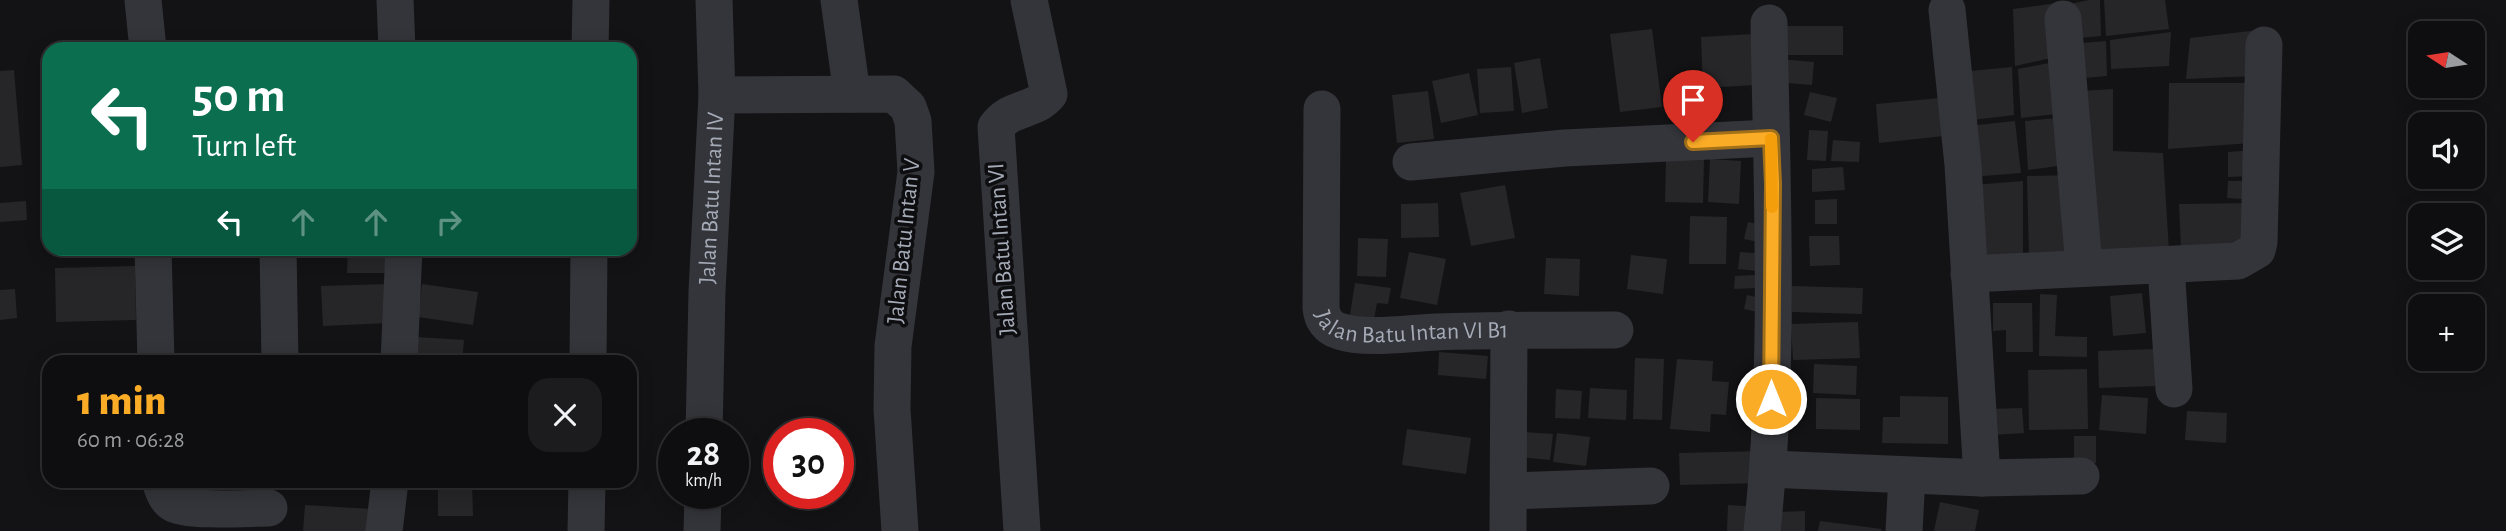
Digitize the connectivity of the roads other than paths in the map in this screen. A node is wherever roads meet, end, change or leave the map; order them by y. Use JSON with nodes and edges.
{"nodes":[{"id":1,"x":143,"y":0,"type":"edge"},
{"id":2,"x":395,"y":0,"type":"edge"},
{"id":3,"x":591,"y":0,"type":"edge"},
{"id":4,"x":714,"y":0,"type":"edge"},
{"id":5,"x":839,"y":0,"type":"edge"},
{"id":6,"x":1029,"y":0,"type":"edge"},
{"id":7,"x":1947,"y":10,"type":"dead end"},
{"id":8,"x":2063,"y":19,"type":"dead end"},
{"id":9,"x":1769,"y":23,"type":"dead end"},
{"id":10,"x":147,"y":42,"type":"edge"},
{"id":11,"x":397,"y":42,"type":"edge"},
{"id":12,"x":590,"y":42,"type":"edge"},
{"id":13,"x":2264,"y":45,"type":"dead end"},
{"id":14,"x":852,"y":94,"type":"junction"},
{"id":15,"x":717,"y":95,"type":"junction"},
{"id":16,"x":1322,"y":109,"type":"dead end"},
{"id":17,"x":1771,"y":138,"type":"junction"},
{"id":18,"x":1411,"y":162,"type":"dead end"},
{"id":19,"x":153,"y":256,"type":"edge"},
{"id":20,"x":278,"y":256,"type":"edge"},
{"id":21,"x":404,"y":256,"type":"edge"},
{"id":22,"x":589,"y":256,"type":"edge"},
{"id":23,"x":2166,"y":266,"type":"junction"},
{"id":24,"x":2084,"y":267,"type":"junction"},
{"id":25,"x":1969,"y":274,"type":"junction"},
{"id":26,"x":1508,"y":329,"type":"junction"},
{"id":27,"x":1615,"y":330,"type":"dead end"},
{"id":28,"x":156,"y":355,"type":"edge"},
{"id":29,"x":280,"y":355,"type":"edge"},
{"id":30,"x":398,"y":355,"type":"edge"},
{"id":31,"x":588,"y":355,"type":"edge"},
{"id":32,"x":2174,"y":389,"type":"dead end"},
{"id":33,"x":704,"y":418,"type":"edge"},
{"id":34,"x":1769,"y":469,"type":"junction"},
{"id":35,"x":1907,"y":476,"type":"junction"},
{"id":36,"x":2081,"y":476,"type":"dead end"},
{"id":37,"x":1982,"y":478,"type":"junction"},
{"id":38,"x":1651,"y":486,"type":"dead end"},
{"id":39,"x":162,"y":488,"type":"edge"},
{"id":40,"x":389,"y":488,"type":"edge"},
{"id":41,"x":587,"y":488,"type":"edge"},
{"id":42,"x":1508,"y":491,"type":"junction"},
{"id":43,"x":270,"y":507,"type":"edge"},
{"id":44,"x":703,"y":509,"type":"edge"},
{"id":45,"x":384,"y":531,"type":"edge"},
{"id":46,"x":586,"y":531,"type":"edge"},
{"id":47,"x":702,"y":531,"type":"edge"},
{"id":48,"x":900,"y":531,"type":"edge"},
{"id":49,"x":1022,"y":531,"type":"edge"},
{"id":50,"x":1508,"y":531,"type":"edge"},
{"id":51,"x":1762,"y":531,"type":"edge"},
{"id":52,"x":1904,"y":531,"type":"edge"}],
"edges":[{"from":1,"to":10,"type":"street"},
{"from":2,"to":11,"type":"street"},
{"from":3,"to":12,"type":"street"},
{"from":4,"to":15,"type":"street"},
{"from":5,"to":14,"type":"street"},
{"from":6,"to":49,"type":"street","name":"Jalan Batu Intan VI"},
{"from":7,"to":25,"type":"street"},
{"from":8,"to":24,"type":"street"},
{"from":9,"to":17,"type":"street"},
{"from":13,"to":23,"type":"street"},
{"from":14,"to":15,"type":"street","name":"Jalan Batu Intan IV"},
{"from":14,"to":48,"type":"street","name":"Jalan Batu Intan V"},
{"from":15,"to":33,"type":"street","name":"Jalan Batu Intan IV"},
{"from":16,"to":26,"type":"street","name":"Jalan Batu Intan VI B1"},
{"from":17,"to":18,"type":"street"},
{"from":17,"to":34,"type":"street"},
{"from":19,"to":28,"type":"street"},
{"from":20,"to":29,"type":"street"},
{"from":21,"to":30,"type":"street"},
{"from":22,"to":31,"type":"street"},
{"from":23,"to":24,"type":"street"},
{"from":23,"to":32,"type":"street"},
{"from":24,"to":25,"type":"street"},
{"from":25,"to":37,"type":"street"},
{"from":26,"to":27,"type":"street"},
{"from":26,"to":42,"type":"street","name":"Jalan Batu Intan VI B1"},
{"from":34,"to":35,"type":"street"},
{"from":34,"to":51,"type":"street"},
{"from":35,"to":37,"type":"street"},
{"from":35,"to":52,"type":"street"},
{"from":36,"to":37,"type":"street"},
{"from":38,"to":42,"type":"street"},
{"from":39,"to":43,"type":"street"},
{"from":40,"to":45,"type":"street"},
{"from":41,"to":46,"type":"street"},
{"from":42,"to":50,"type":"street","name":"Jalan Batu Intan VI B1"},
{"from":44,"to":47,"type":"street"}]}
